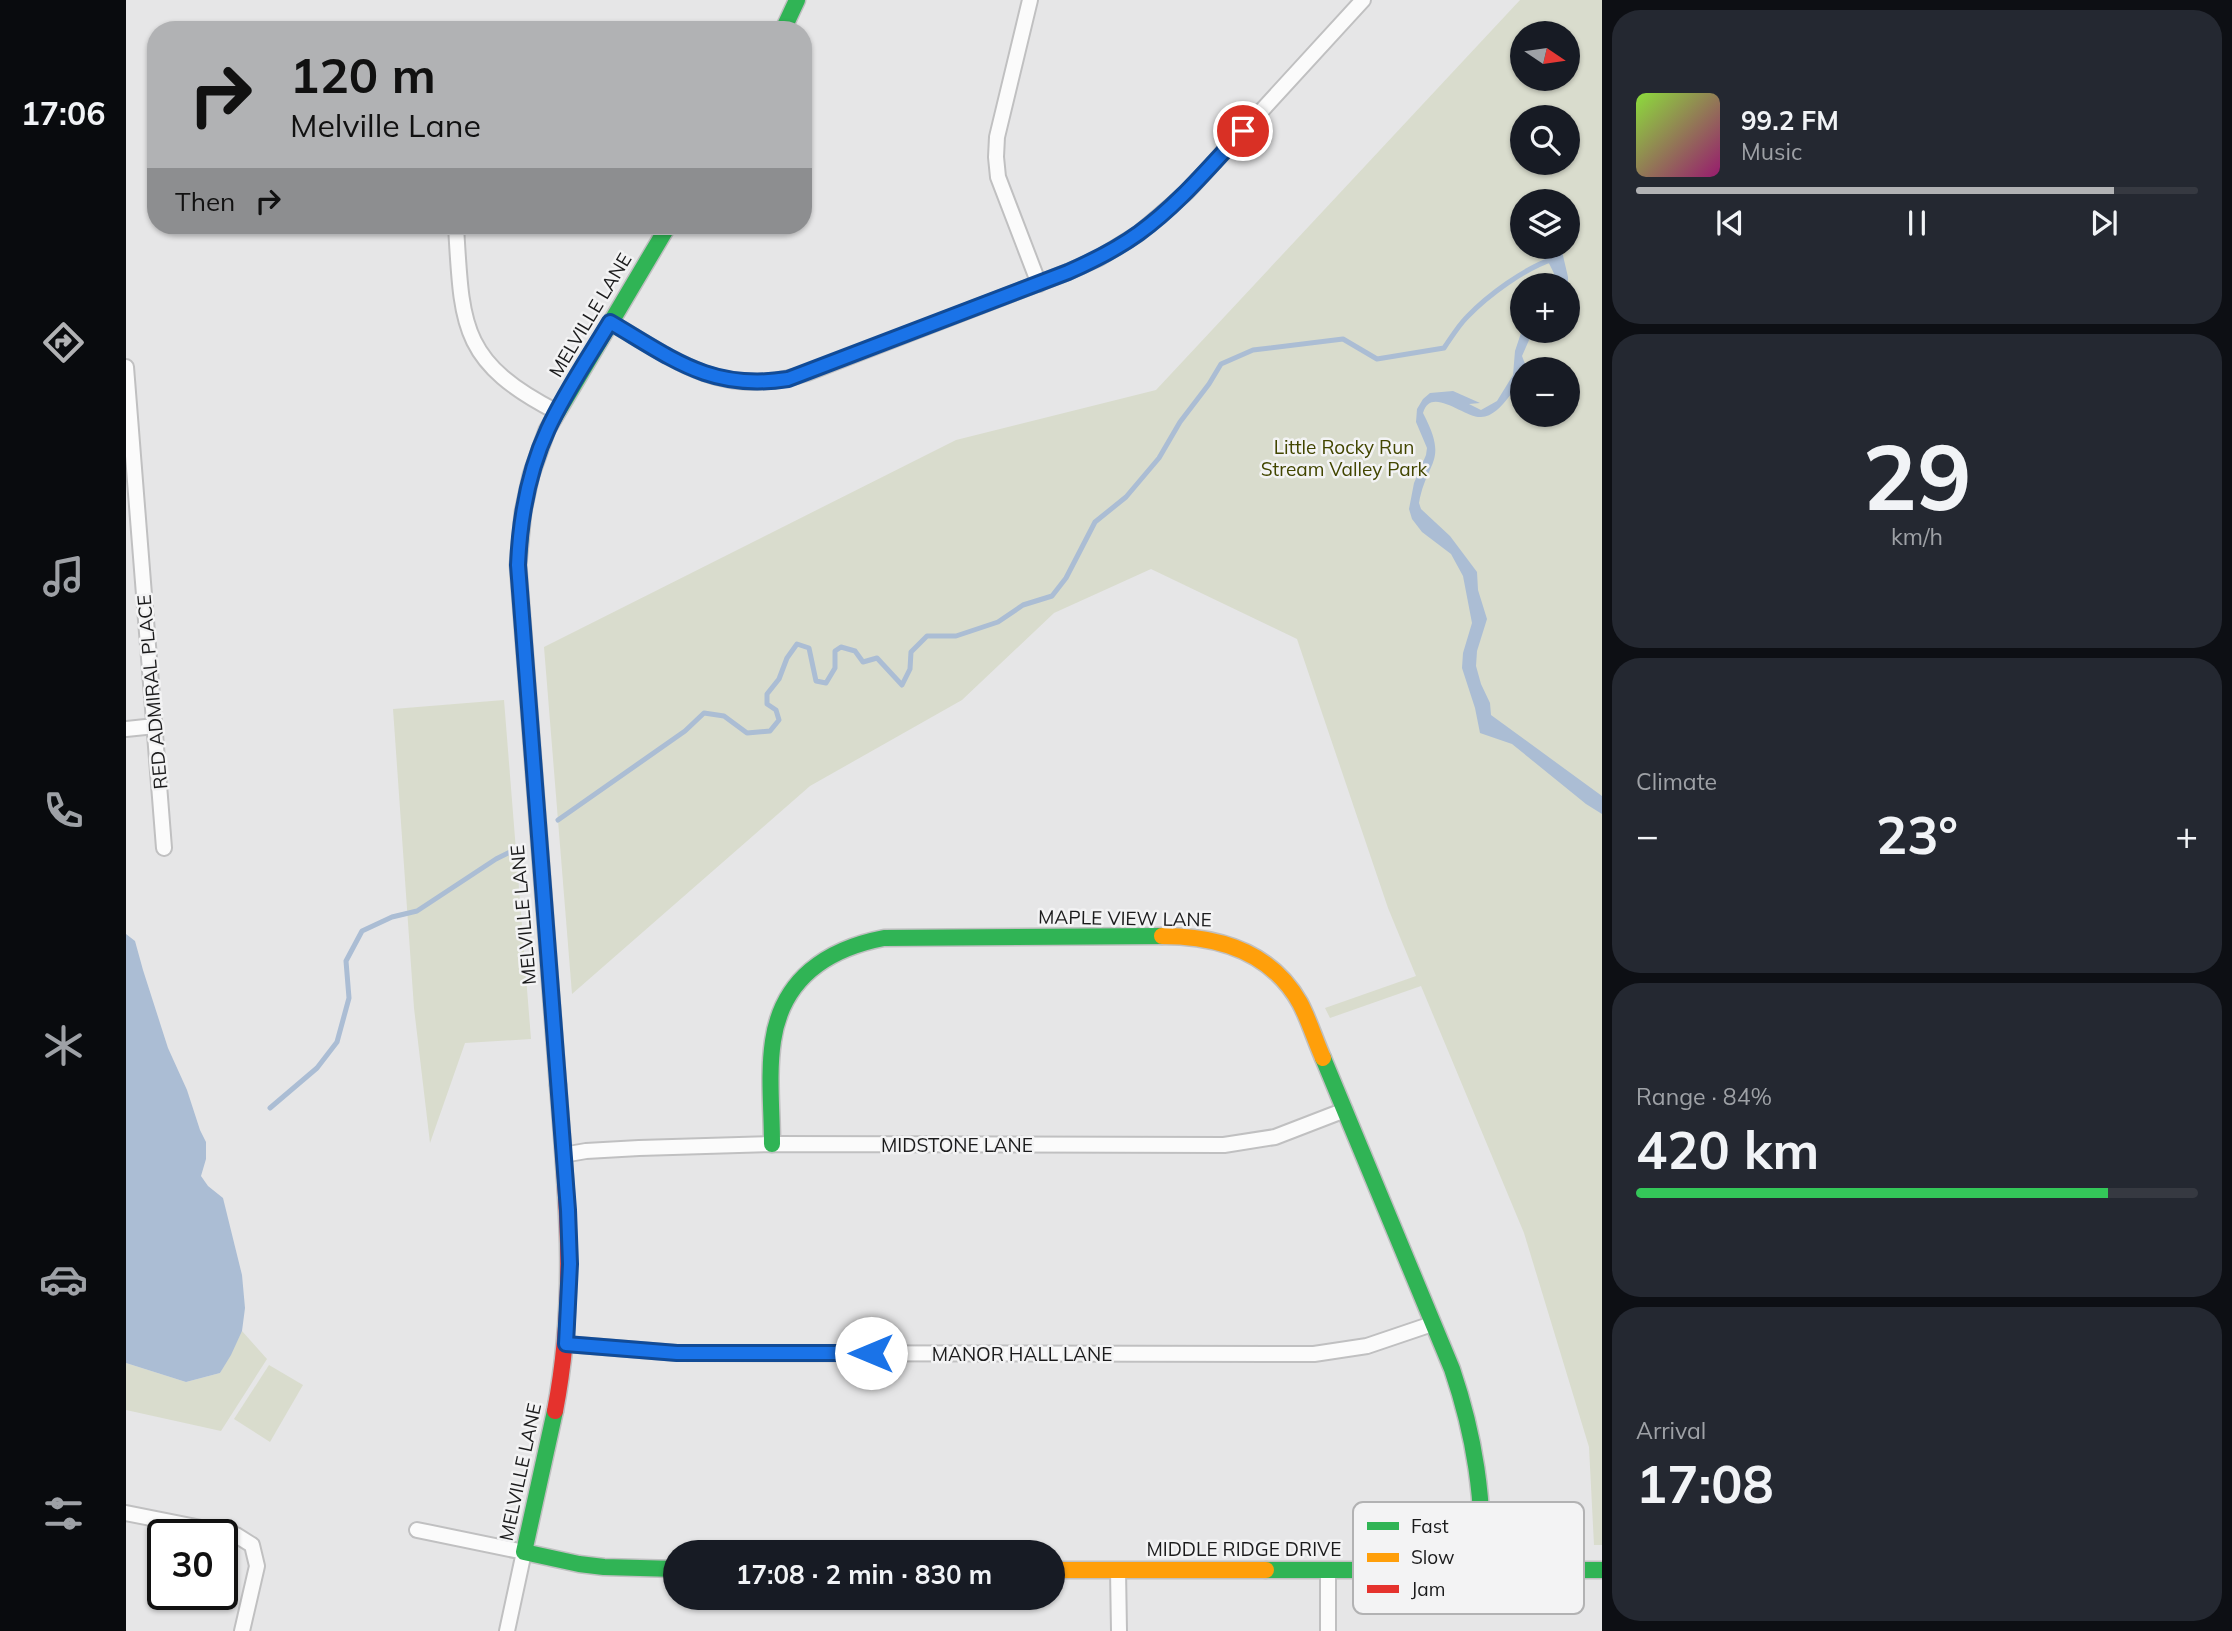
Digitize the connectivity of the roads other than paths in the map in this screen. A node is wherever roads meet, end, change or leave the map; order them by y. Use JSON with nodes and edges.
{"nodes":[{"id":1,"x":797,"y":0,"type":"edge"},
{"id":2,"x":1030,"y":0,"type":"edge"},
{"id":3,"x":1363,"y":0,"type":"edge"},
{"id":4,"x":787,"y":21,"type":"edge"},
{"id":5,"x":457,"y":235,"type":"edge"},
{"id":6,"x":663,"y":235,"type":"edge"},
{"id":7,"x":1038,"y":284,"type":"junction"},
{"id":8,"x":610,"y":322,"type":"junction"},
{"id":9,"x":126,"y":368,"type":"edge"},
{"id":10,"x":557,"y":412,"type":"junction"},
{"id":11,"x":155,"y":726,"type":"junction"},
{"id":12,"x":126,"y":729,"type":"edge"},
{"id":13,"x":164,"y":848,"type":"dead end"},
{"id":14,"x":1345,"y":1110,"type":"junction"},
{"id":15,"x":772,"y":1144,"type":"junction"},
{"id":16,"x":563,"y":1155,"type":"junction"},
{"id":17,"x":1432,"y":1324,"type":"junction"},
{"id":18,"x":566,"y":1344,"type":"junction"},
{"id":19,"x":1482,"y":1502,"type":"edge"},
{"id":20,"x":126,"y":1513,"type":"edge"},
{"id":21,"x":417,"y":1530,"type":"dead end"},
{"id":22,"x":524,"y":1552,"type":"junction"},
{"id":23,"x":663,"y":1569,"type":"edge"},
{"id":24,"x":1065,"y":1570,"type":"edge"},
{"id":25,"x":1118,"y":1570,"type":"junction"},
{"id":26,"x":1328,"y":1570,"type":"junction"},
{"id":27,"x":1353,"y":1570,"type":"edge"},
{"id":28,"x":1584,"y":1570,"type":"edge"},
{"id":29,"x":1602,"y":1570,"type":"edge"},
{"id":30,"x":242,"y":1631,"type":"edge"},
{"id":31,"x":507,"y":1631,"type":"edge"},
{"id":32,"x":1119,"y":1631,"type":"edge"},
{"id":33,"x":1328,"y":1631,"type":"edge"}],
"edges":[{"from":1,"to":4,"type":"street"},
{"from":2,"to":7,"type":"street"},
{"from":3,"to":7,"type":"street"},
{"from":5,"to":10,"type":"street"},
{"from":6,"to":8,"type":"street","name":"MELVILLE LANE"},
{"from":7,"to":8,"type":"street"},
{"from":8,"to":10,"type":"street","name":"MELVILLE LANE"},
{"from":9,"to":11,"type":"street","name":"RED ADMIRAL PLACE"},
{"from":10,"to":16,"type":"street","name":"MELVILLE LANE"},
{"from":11,"to":12,"type":"street"},
{"from":11,"to":13,"type":"street","name":"RED ADMIRAL PLACE"},
{"from":14,"to":15,"type":"street","name":"MIDSTONE LANE"},
{"from":14,"to":15,"type":"street","name":"MAPLE VIEW LANE"},
{"from":14,"to":17,"type":"street","name":"MAPLE VIEW LANE"},
{"from":15,"to":16,"type":"street","name":"MIDSTONE LANE"},
{"from":16,"to":18,"type":"street","name":"MELVILLE LANE"},
{"from":17,"to":18,"type":"street","name":"MANOR HALL LANE"},
{"from":17,"to":19,"type":"street","name":"MAPLE VIEW LANE"},
{"from":18,"to":22,"type":"street","name":"MELVILLE LANE"},
{"from":20,"to":30,"type":"street"},
{"from":21,"to":22,"type":"street"},
{"from":22,"to":23,"type":"street"},
{"from":22,"to":31,"type":"street","name":"MELVILLE LANE"},
{"from":24,"to":25,"type":"street","name":"MIDDLE RIDGE DRIVE"},
{"from":25,"to":26,"type":"street","name":"MIDDLE RIDGE DRIVE"},
{"from":25,"to":32,"type":"street"},
{"from":26,"to":27,"type":"street","name":"MIDDLE RIDGE DRIVE"},
{"from":26,"to":33,"type":"street"},
{"from":28,"to":29,"type":"street","name":"MIDDLE RIDGE DRIVE"}]}
